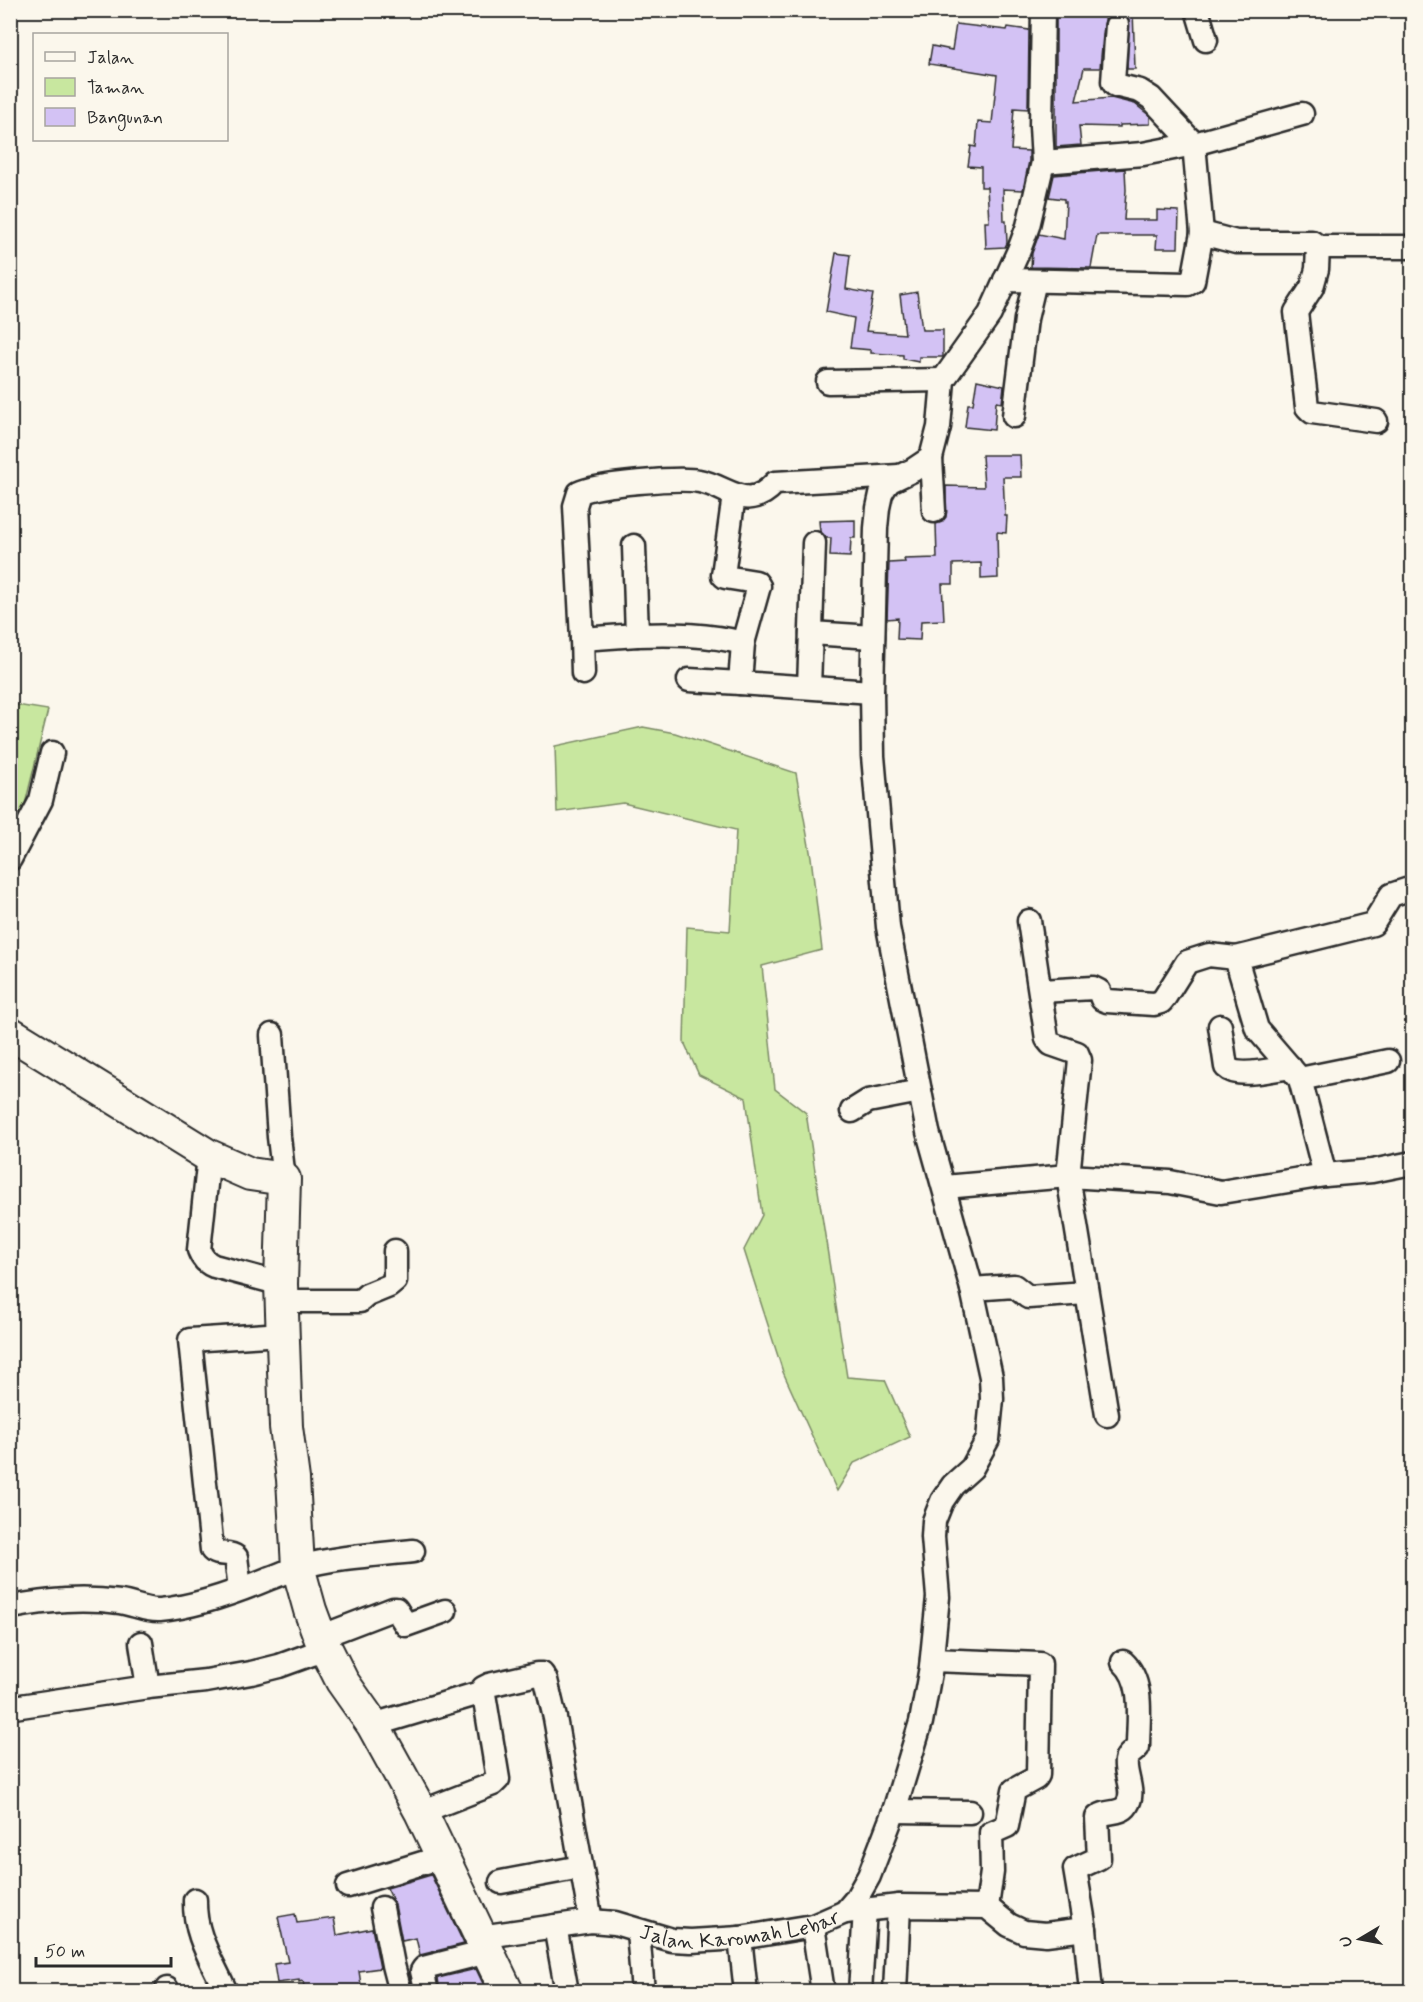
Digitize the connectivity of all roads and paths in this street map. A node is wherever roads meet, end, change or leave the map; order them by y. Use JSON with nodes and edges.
{"nodes":[{"id":1,"x":1043,"y":10,"type":"edge"},
{"id":2,"x":1197,"y":10,"type":"edge"},
{"id":3,"x":1117,"y":25,"type":"dead end"},
{"id":4,"x":1206,"y":40,"type":"dead end"},
{"id":5,"x":1302,"y":114,"type":"dead end"},
{"id":6,"x":1194,"y":144,"type":"junction"},
{"id":7,"x":1043,"y":162,"type":"junction"},
{"id":8,"x":1203,"y":233,"type":"junction"},
{"id":9,"x":1318,"y":247,"type":"junction"},
{"id":10,"x":1413,"y":247,"type":"edge"},
{"id":11,"x":1005,"y":280,"type":"junction"},
{"id":12,"x":1035,"y":281,"type":"junction"},
{"id":13,"x":943,"y":380,"type":"junction"},
{"id":14,"x":828,"y":382,"type":"dead end"},
{"id":15,"x":1014,"y":416,"type":"dead end"},
{"id":16,"x":1376,"y":421,"type":"dead end"},
{"id":17,"x":931,"y":458,"type":"junction"},
{"id":18,"x":899,"y":476,"type":"junction"},
{"id":19,"x":734,"y":495,"type":"junction"},
{"id":20,"x":934,"y":511,"type":"dead end"},
{"id":21,"x":814,"y":543,"type":"dead end"},
{"id":22,"x":634,"y":546,"type":"dead end"},
{"id":23,"x":812,"y":633,"type":"junction"},
{"id":24,"x":637,"y":635,"type":"junction"},
{"id":25,"x":873,"y":637,"type":"junction"},
{"id":26,"x":582,"y":639,"type":"junction"},
{"id":27,"x":743,"y":643,"type":"junction"},
{"id":28,"x":583,"y":673,"type":"dead end"},
{"id":29,"x":689,"y":680,"type":"dead end"},
{"id":30,"x":740,"y":683,"type":"junction"},
{"id":31,"x":808,"y":687,"type":"junction"},
{"id":32,"x":872,"y":692,"type":"junction"},
{"id":33,"x":51,"y":753,"type":"dead end"},
{"id":34,"x":10,"y":859,"type":"edge"},
{"id":35,"x":1413,"y":888,"type":"edge"},
{"id":36,"x":1029,"y":921,"type":"dead end"},
{"id":37,"x":1236,"y":958,"type":"junction"},
{"id":38,"x":1041,"y":991,"type":"junction"},
{"id":39,"x":1220,"y":1026,"type":"dead end"},
{"id":40,"x":10,"y":1034,"type":"edge"},
{"id":41,"x":272,"y":1035,"type":"dead end"},
{"id":42,"x":1388,"y":1061,"type":"dead end"},
{"id":43,"x":1295,"y":1073,"type":"junction"},
{"id":44,"x":920,"y":1091,"type":"junction"},
{"id":45,"x":852,"y":1111,"type":"dead end"},
{"id":46,"x":209,"y":1156,"type":"junction"},
{"id":47,"x":1413,"y":1164,"type":"edge"},
{"id":48,"x":1325,"y":1175,"type":"junction"},
{"id":49,"x":1068,"y":1176,"type":"junction"},
{"id":50,"x":284,"y":1179,"type":"junction"},
{"id":51,"x":945,"y":1187,"type":"junction"},
{"id":52,"x":395,"y":1251,"type":"dead end"},
{"id":53,"x":972,"y":1289,"type":"junction"},
{"id":54,"x":282,"y":1292,"type":"junction"},
{"id":55,"x":1086,"y":1293,"type":"junction"},
{"id":56,"x":283,"y":1334,"type":"junction"},
{"id":57,"x":1107,"y":1415,"type":"dead end"},
{"id":58,"x":413,"y":1551,"type":"dead end"},
{"id":59,"x":298,"y":1567,"type":"junction"},
{"id":60,"x":240,"y":1588,"type":"junction"},
{"id":61,"x":12,"y":1606,"type":"edge"},
{"id":62,"x":445,"y":1611,"type":"dead end"},
{"id":63,"x":141,"y":1643,"type":"dead end"},
{"id":64,"x":323,"y":1643,"type":"junction"},
{"id":65,"x":1123,"y":1662,"type":"dead end"},
{"id":66,"x":931,"y":1663,"type":"junction"},
{"id":67,"x":148,"y":1687,"type":"junction"},
{"id":68,"x":483,"y":1692,"type":"junction"},
{"id":69,"x":10,"y":1706,"type":"edge"},
{"id":70,"x":373,"y":1725,"type":"junction"},
{"id":71,"x":894,"y":1811,"type":"junction"},
{"id":72,"x":421,"y":1812,"type":"junction"},
{"id":73,"x":970,"y":1812,"type":"dead end"},
{"id":74,"x":442,"y":1857,"type":"junction"},
{"id":75,"x":581,"y":1867,"type":"junction"},
{"id":76,"x":501,"y":1882,"type":"dead end"},
{"id":77,"x":348,"y":1886,"type":"dead end"},
{"id":78,"x":195,"y":1900,"type":"dead end"},
{"id":79,"x":899,"y":1906,"type":"junction"},
{"id":80,"x":987,"y":1907,"type":"junction"},
{"id":81,"x":382,"y":1908,"type":"dead end"},
{"id":82,"x":855,"y":1911,"type":"junction"},
{"id":83,"x":591,"y":1921,"type":"junction"},
{"id":84,"x":555,"y":1926,"type":"junction"},
{"id":85,"x":813,"y":1926,"type":"junction"},
{"id":86,"x":1085,"y":1929,"type":"junction"},
{"id":87,"x":638,"y":1931,"type":"junction"},
{"id":88,"x":740,"y":1938,"type":"junction"},
{"id":89,"x":484,"y":1944,"type":"junction"},
{"id":90,"x":398,"y":1989,"type":"edge"},
{"id":91,"x":226,"y":1992,"type":"edge"},
{"id":92,"x":427,"y":1992,"type":"edge"},
{"id":93,"x":507,"y":1992,"type":"edge"},
{"id":94,"x":567,"y":1992,"type":"edge"},
{"id":95,"x":643,"y":1992,"type":"edge"},
{"id":96,"x":746,"y":1992,"type":"edge"},
{"id":97,"x":823,"y":1992,"type":"edge"},
{"id":98,"x":860,"y":1992,"type":"edge"},
{"id":99,"x":895,"y":1992,"type":"edge"},
{"id":100,"x":1091,"y":1992,"type":"edge"}],
"edges":[{"from":1,"to":7,"type":"street"},
{"from":2,"to":4,"type":"street"},
{"from":3,"to":6,"type":"street"},
{"from":5,"to":6,"type":"street"},
{"from":6,"to":7,"type":"street"},
{"from":6,"to":8,"type":"street"},
{"from":7,"to":11,"type":"street"},
{"from":8,"to":9,"type":"street"},
{"from":8,"to":12,"type":"street"},
{"from":9,"to":10,"type":"street"},
{"from":9,"to":16,"type":"street"},
{"from":11,"to":12,"type":"street"},
{"from":11,"to":13,"type":"street"},
{"from":12,"to":15,"type":"street"},
{"from":13,"to":14,"type":"street"},
{"from":13,"to":17,"type":"street"},
{"from":17,"to":18,"type":"street"},
{"from":17,"to":20,"type":"street"},
{"from":18,"to":19,"type":"street"},
{"from":18,"to":25,"type":"street","name":"Jalan Karomah Lebar"},
{"from":19,"to":26,"type":"street"},
{"from":19,"to":27,"type":"street"},
{"from":21,"to":23,"type":"street"},
{"from":22,"to":24,"type":"street"},
{"from":23,"to":25,"type":"street"},
{"from":23,"to":31,"type":"street"},
{"from":24,"to":26,"type":"street"},
{"from":24,"to":27,"type":"street"},
{"from":25,"to":32,"type":"street","name":"Jalan Karomah Lebar"},
{"from":26,"to":28,"type":"street"},
{"from":27,"to":30,"type":"street"},
{"from":29,"to":30,"type":"street"},
{"from":30,"to":31,"type":"street"},
{"from":31,"to":32,"type":"street"},
{"from":32,"to":44,"type":"street","name":"Jalan Karomah Lebar"},
{"from":33,"to":34,"type":"street"},
{"from":35,"to":37,"type":"street"},
{"from":36,"to":38,"type":"street"},
{"from":37,"to":38,"type":"street"},
{"from":37,"to":43,"type":"street"},
{"from":38,"to":49,"type":"street"},
{"from":39,"to":43,"type":"street"},
{"from":40,"to":46,"type":"street"},
{"from":41,"to":50,"type":"street"},
{"from":42,"to":43,"type":"street"},
{"from":43,"to":48,"type":"street"},
{"from":44,"to":45,"type":"street"},
{"from":44,"to":51,"type":"street","name":"Jalan Karomah Lebar"},
{"from":46,"to":50,"type":"street"},
{"from":46,"to":54,"type":"street"},
{"from":47,"to":48,"type":"street"},
{"from":48,"to":49,"type":"street"},
{"from":49,"to":51,"type":"street"},
{"from":49,"to":55,"type":"street"},
{"from":50,"to":54,"type":"street"},
{"from":51,"to":53,"type":"street","name":"Jalan Karomah Lebar"},
{"from":52,"to":54,"type":"street"},
{"from":53,"to":55,"type":"street"},
{"from":53,"to":66,"type":"street","name":"Jalan Karomah Lebar"},
{"from":54,"to":56,"type":"street"},
{"from":55,"to":57,"type":"street"},
{"from":56,"to":59,"type":"street"},
{"from":56,"to":60,"type":"street"},
{"from":58,"to":59,"type":"street"},
{"from":59,"to":60,"type":"street"},
{"from":59,"to":64,"type":"street"},
{"from":60,"to":61,"type":"street"},
{"from":62,"to":64,"type":"street"},
{"from":63,"to":67,"type":"street"},
{"from":64,"to":67,"type":"street"},
{"from":64,"to":70,"type":"street"},
{"from":65,"to":86,"type":"street"},
{"from":66,"to":71,"type":"street","name":"Jalan Karomah Lebar"},
{"from":66,"to":80,"type":"street"},
{"from":67,"to":69,"type":"street"},
{"from":68,"to":70,"type":"street"},
{"from":68,"to":72,"type":"street"},
{"from":68,"to":75,"type":"street"},
{"from":70,"to":72,"type":"street"},
{"from":71,"to":73,"type":"street"},
{"from":71,"to":82,"type":"street","name":"Jalan Karomah Lebar"},
{"from":72,"to":74,"type":"street"},
{"from":74,"to":77,"type":"street"},
{"from":74,"to":89,"type":"street"},
{"from":75,"to":76,"type":"street"},
{"from":75,"to":83,"type":"street"},
{"from":78,"to":91,"type":"street"},
{"from":79,"to":80,"type":"street"},
{"from":79,"to":82,"type":"street"},
{"from":79,"to":99,"type":"street"},
{"from":80,"to":86,"type":"street"},
{"from":81,"to":90,"type":"street"},
{"from":82,"to":85,"type":"street","name":"Jalan Karomah Lebar"},
{"from":82,"to":98,"type":"street"},
{"from":83,"to":84,"type":"street","name":"Jalan Karomah Lebar"},
{"from":83,"to":87,"type":"street","name":"Jalan Karomah Lebar"},
{"from":84,"to":89,"type":"street","name":"Jalan Karomah Lebar"},
{"from":84,"to":94,"type":"street"},
{"from":85,"to":88,"type":"street","name":"Jalan Karomah Lebar"},
{"from":85,"to":97,"type":"street"},
{"from":86,"to":100,"type":"street"},
{"from":87,"to":88,"type":"street","name":"Jalan Karomah Lebar"},
{"from":87,"to":95,"type":"street"},
{"from":88,"to":96,"type":"street"},
{"from":89,"to":92,"type":"street","name":"Jalan Karomah Lebar"},
{"from":89,"to":93,"type":"street"}]}
